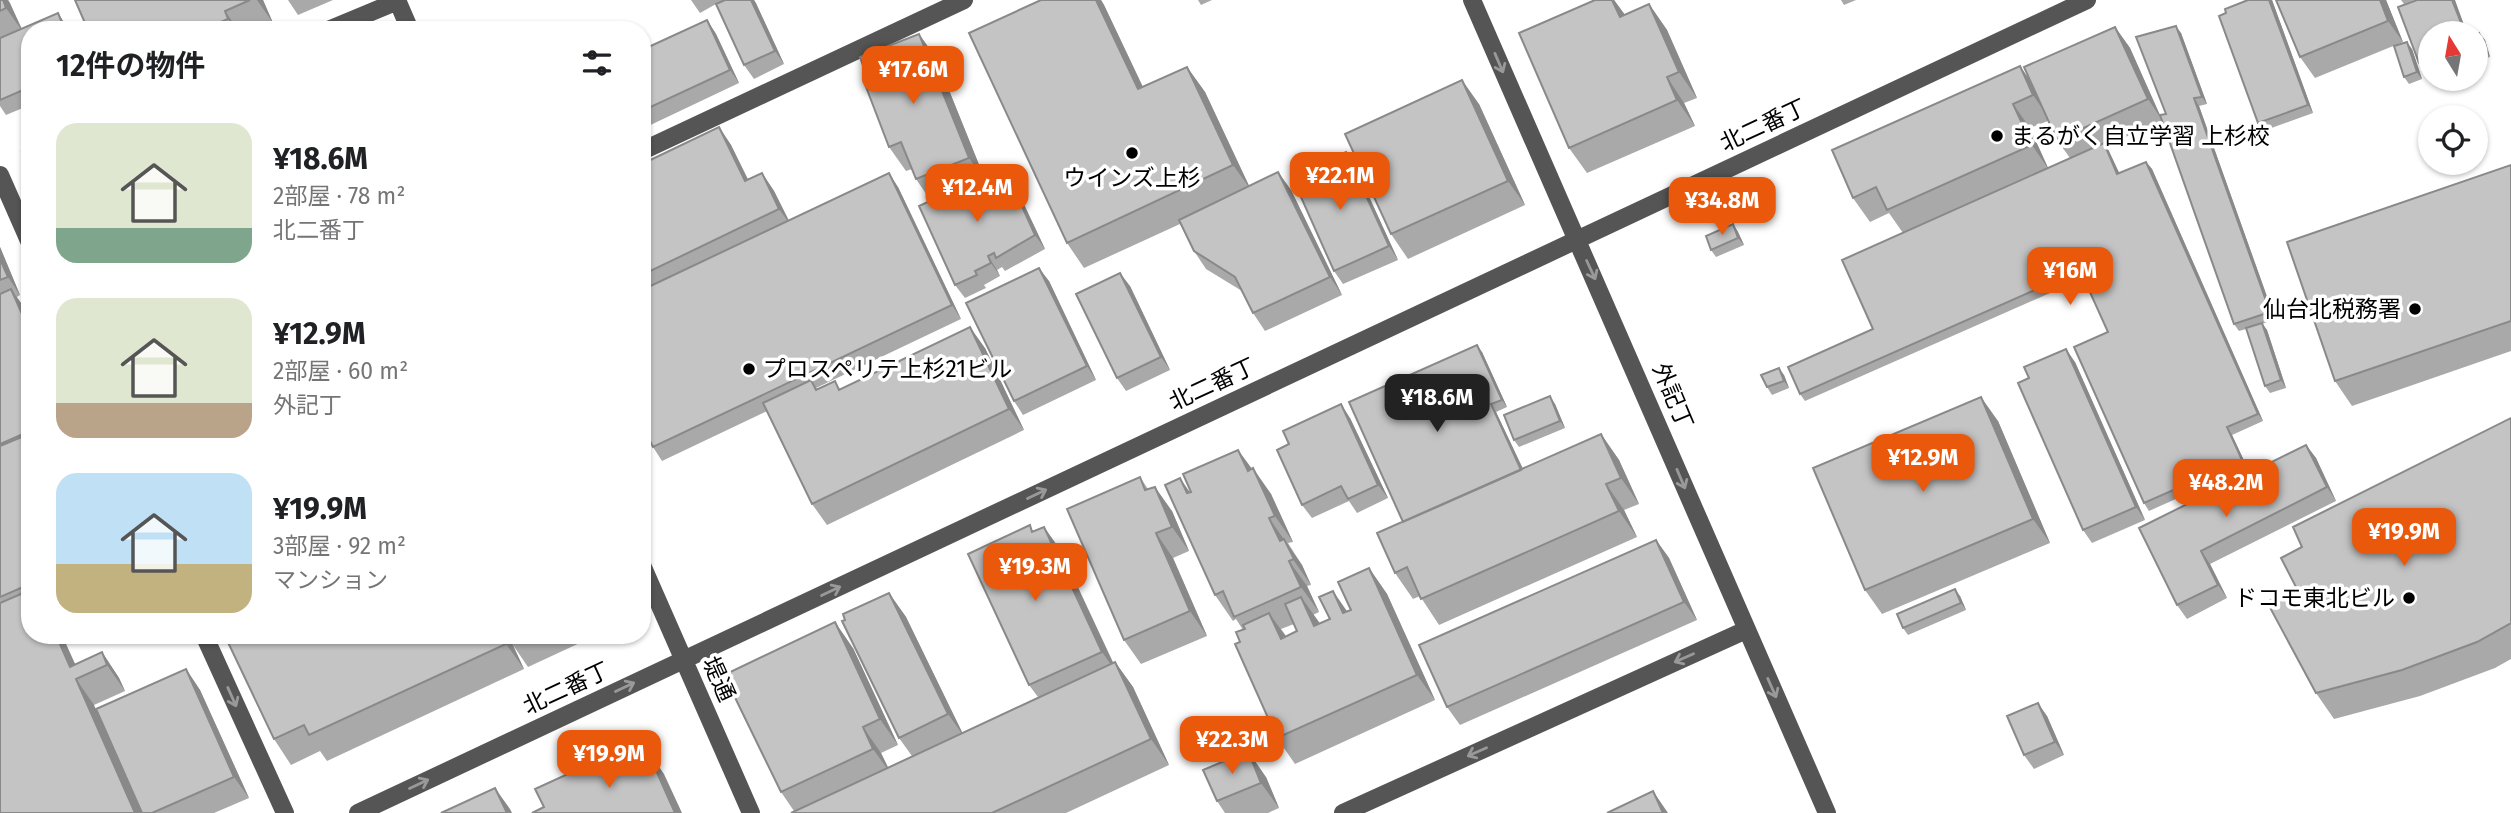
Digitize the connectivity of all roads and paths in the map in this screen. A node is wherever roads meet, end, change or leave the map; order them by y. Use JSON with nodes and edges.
{"nodes":[{"id":1,"x":397,"y":0,"type":"edge"},
{"id":2,"x":964,"y":0,"type":"edge"},
{"id":3,"x":1472,"y":0,"type":"edge"},
{"id":4,"x":2087,"y":0,"type":"edge"},
{"id":5,"x":349,"y":21,"type":"edge"},
{"id":6,"x":406,"y":21,"type":"edge"},
{"id":7,"x":651,"y":147,"type":"edge"},
{"id":8,"x":0,"y":175,"type":"edge"},
{"id":9,"x":21,"y":223,"type":"edge"},
{"id":10,"x":1576,"y":239,"type":"junction"},
{"id":11,"x":651,"y":586,"type":"edge"},
{"id":12,"x":1746,"y":630,"type":"junction"},
{"id":13,"x":208,"y":644,"type":"edge"},
{"id":14,"x":683,"y":660,"type":"junction"},
{"id":15,"x":285,"y":813,"type":"edge"},
{"id":16,"x":358,"y":813,"type":"edge"},
{"id":17,"x":751,"y":813,"type":"edge"},
{"id":18,"x":1343,"y":813,"type":"edge"},
{"id":19,"x":1827,"y":813,"type":"edge"}],
"edges":[{"from":1,"to":5,"type":"street"},
{"from":1,"to":6,"type":"street"},
{"from":2,"to":7,"type":"street"},
{"from":3,"to":10,"type":"street","name":"外記丁","one_way":true},
{"from":4,"to":10,"type":"street","name":"北二番丁"},
{"from":8,"to":9,"type":"street"},
{"from":10,"to":12,"type":"street","name":"外記丁","one_way":true},
{"from":14,"to":10,"type":"street","name":"北二番丁","one_way":true},
{"from":11,"to":14,"type":"street","name":"堤通"},
{"from":12,"to":18,"type":"street","one_way":true},
{"from":12,"to":19,"type":"street","name":"外記丁","one_way":true},
{"from":13,"to":15,"type":"street","one_way":true},
{"from":16,"to":14,"type":"street","name":"北二番丁","one_way":true},
{"from":14,"to":17,"type":"street","name":"堤通"}]}
